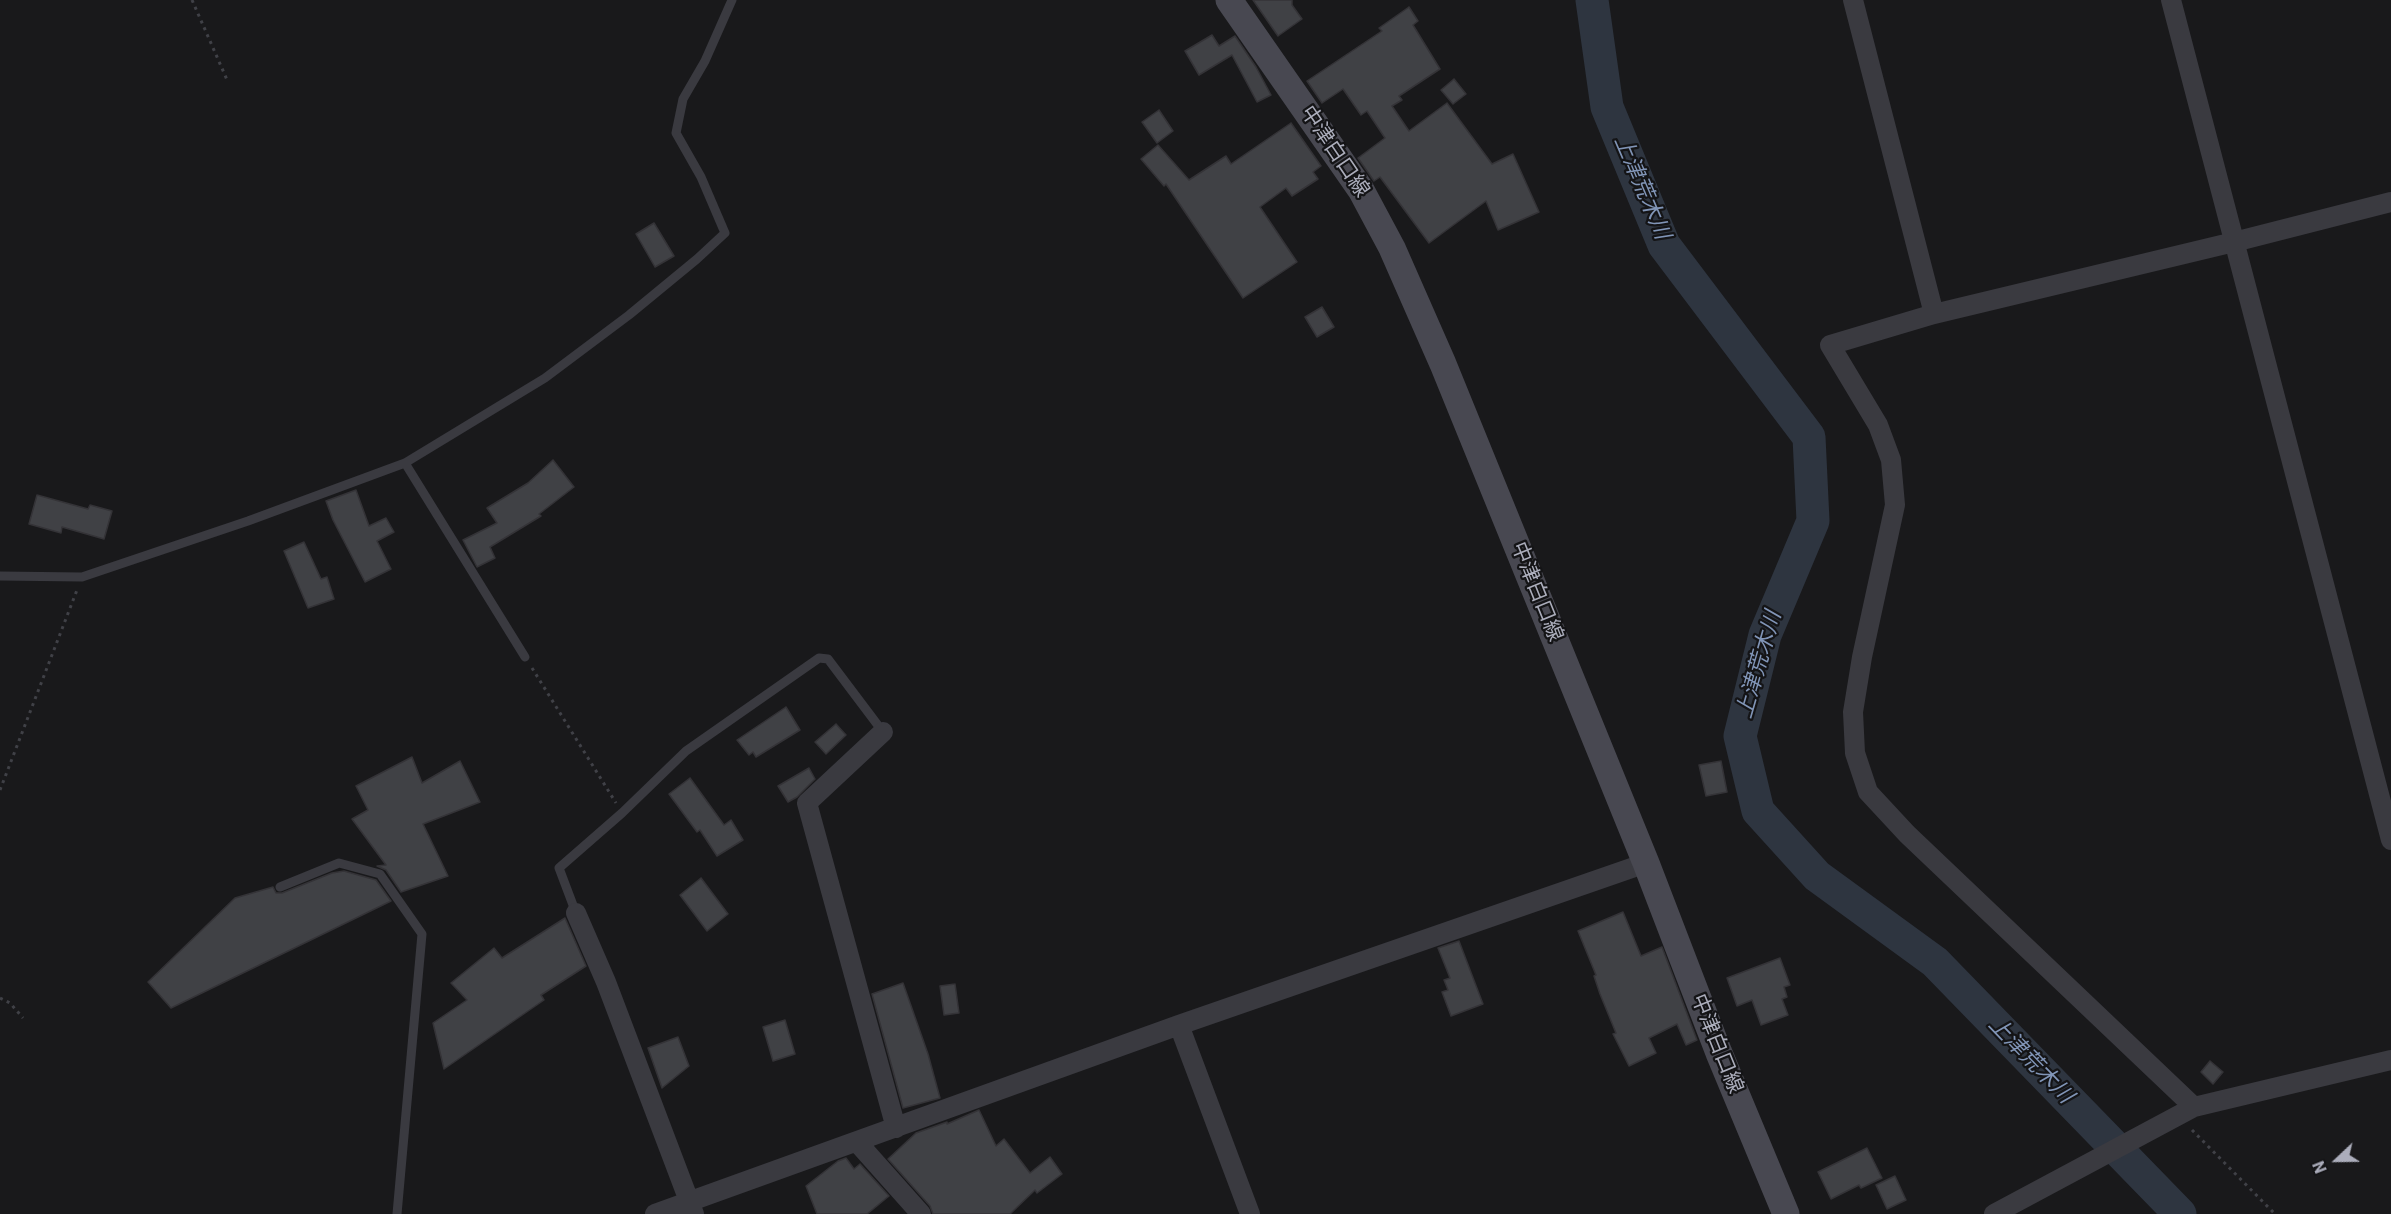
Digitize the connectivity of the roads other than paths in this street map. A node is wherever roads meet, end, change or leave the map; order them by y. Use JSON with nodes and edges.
{"nodes":[{"id":1,"x":732,"y":0,"type":"edge"},
{"id":2,"x":1229,"y":0,"type":"edge"},
{"id":3,"x":1853,"y":0,"type":"edge"},
{"id":4,"x":2171,"y":0,"type":"edge"},
{"id":5,"x":2391,"y":202,"type":"edge"},
{"id":6,"x":2234,"y":242,"type":"junction"},
{"id":7,"x":1934,"y":314,"type":"junction"},
{"id":8,"x":405,"y":463,"type":"junction"},
{"id":9,"x":0,"y":576,"type":"edge"},
{"id":10,"x":525,"y":657,"type":"road end"},
{"id":11,"x":883,"y":732,"type":"joint"},
{"id":12,"x":2391,"y":840,"type":"edge"},
{"id":13,"x":1646,"y":863,"type":"junction"},
{"id":14,"x":280,"y":887,"type":"dead end"},
{"id":15,"x":576,"y":913,"type":"joint"},
{"id":16,"x":1179,"y":1025,"type":"junction"},
{"id":17,"x":2391,"y":1060,"type":"edge"},
{"id":18,"x":2179,"y":1114,"type":"junction"},
{"id":19,"x":896,"y":1128,"type":"junction"},
{"id":20,"x":857,"y":1142,"type":"junction"},
{"id":21,"x":692,"y":1208,"type":"edge"},
{"id":22,"x":398,"y":1214,"type":"edge"},
{"id":23,"x":654,"y":1214,"type":"edge"},
{"id":24,"x":921,"y":1214,"type":"edge"},
{"id":25,"x":1250,"y":1214,"type":"edge"},
{"id":26,"x":1786,"y":1214,"type":"edge"},
{"id":27,"x":1994,"y":1214,"type":"edge"}],
"edges":[{"from":1,"to":8,"type":"lane"},
{"from":2,"to":13,"type":"main road","name":"中津白口線"},
{"from":3,"to":7,"type":"street"},
{"from":4,"to":6,"type":"street"},
{"from":5,"to":6,"type":"street"},
{"from":6,"to":7,"type":"street"},
{"from":6,"to":12,"type":"street"},
{"from":7,"to":18,"type":"street"},
{"from":8,"to":9,"type":"lane"},
{"from":8,"to":10,"type":"lane"},
{"from":11,"to":15,"type":"lane"},
{"from":11,"to":19,"type":"street"},
{"from":13,"to":16,"type":"street"},
{"from":13,"to":26,"type":"main road","name":"中津白口線"},
{"from":14,"to":22,"type":"lane"},
{"from":15,"to":21,"type":"street"},
{"from":16,"to":19,"type":"street"},
{"from":16,"to":25,"type":"street"},
{"from":17,"to":18,"type":"street"},
{"from":18,"to":27,"type":"street"},
{"from":19,"to":20,"type":"street"},
{"from":20,"to":21,"type":"street"},
{"from":20,"to":24,"type":"street"},
{"from":21,"to":23,"type":"street"}]}
